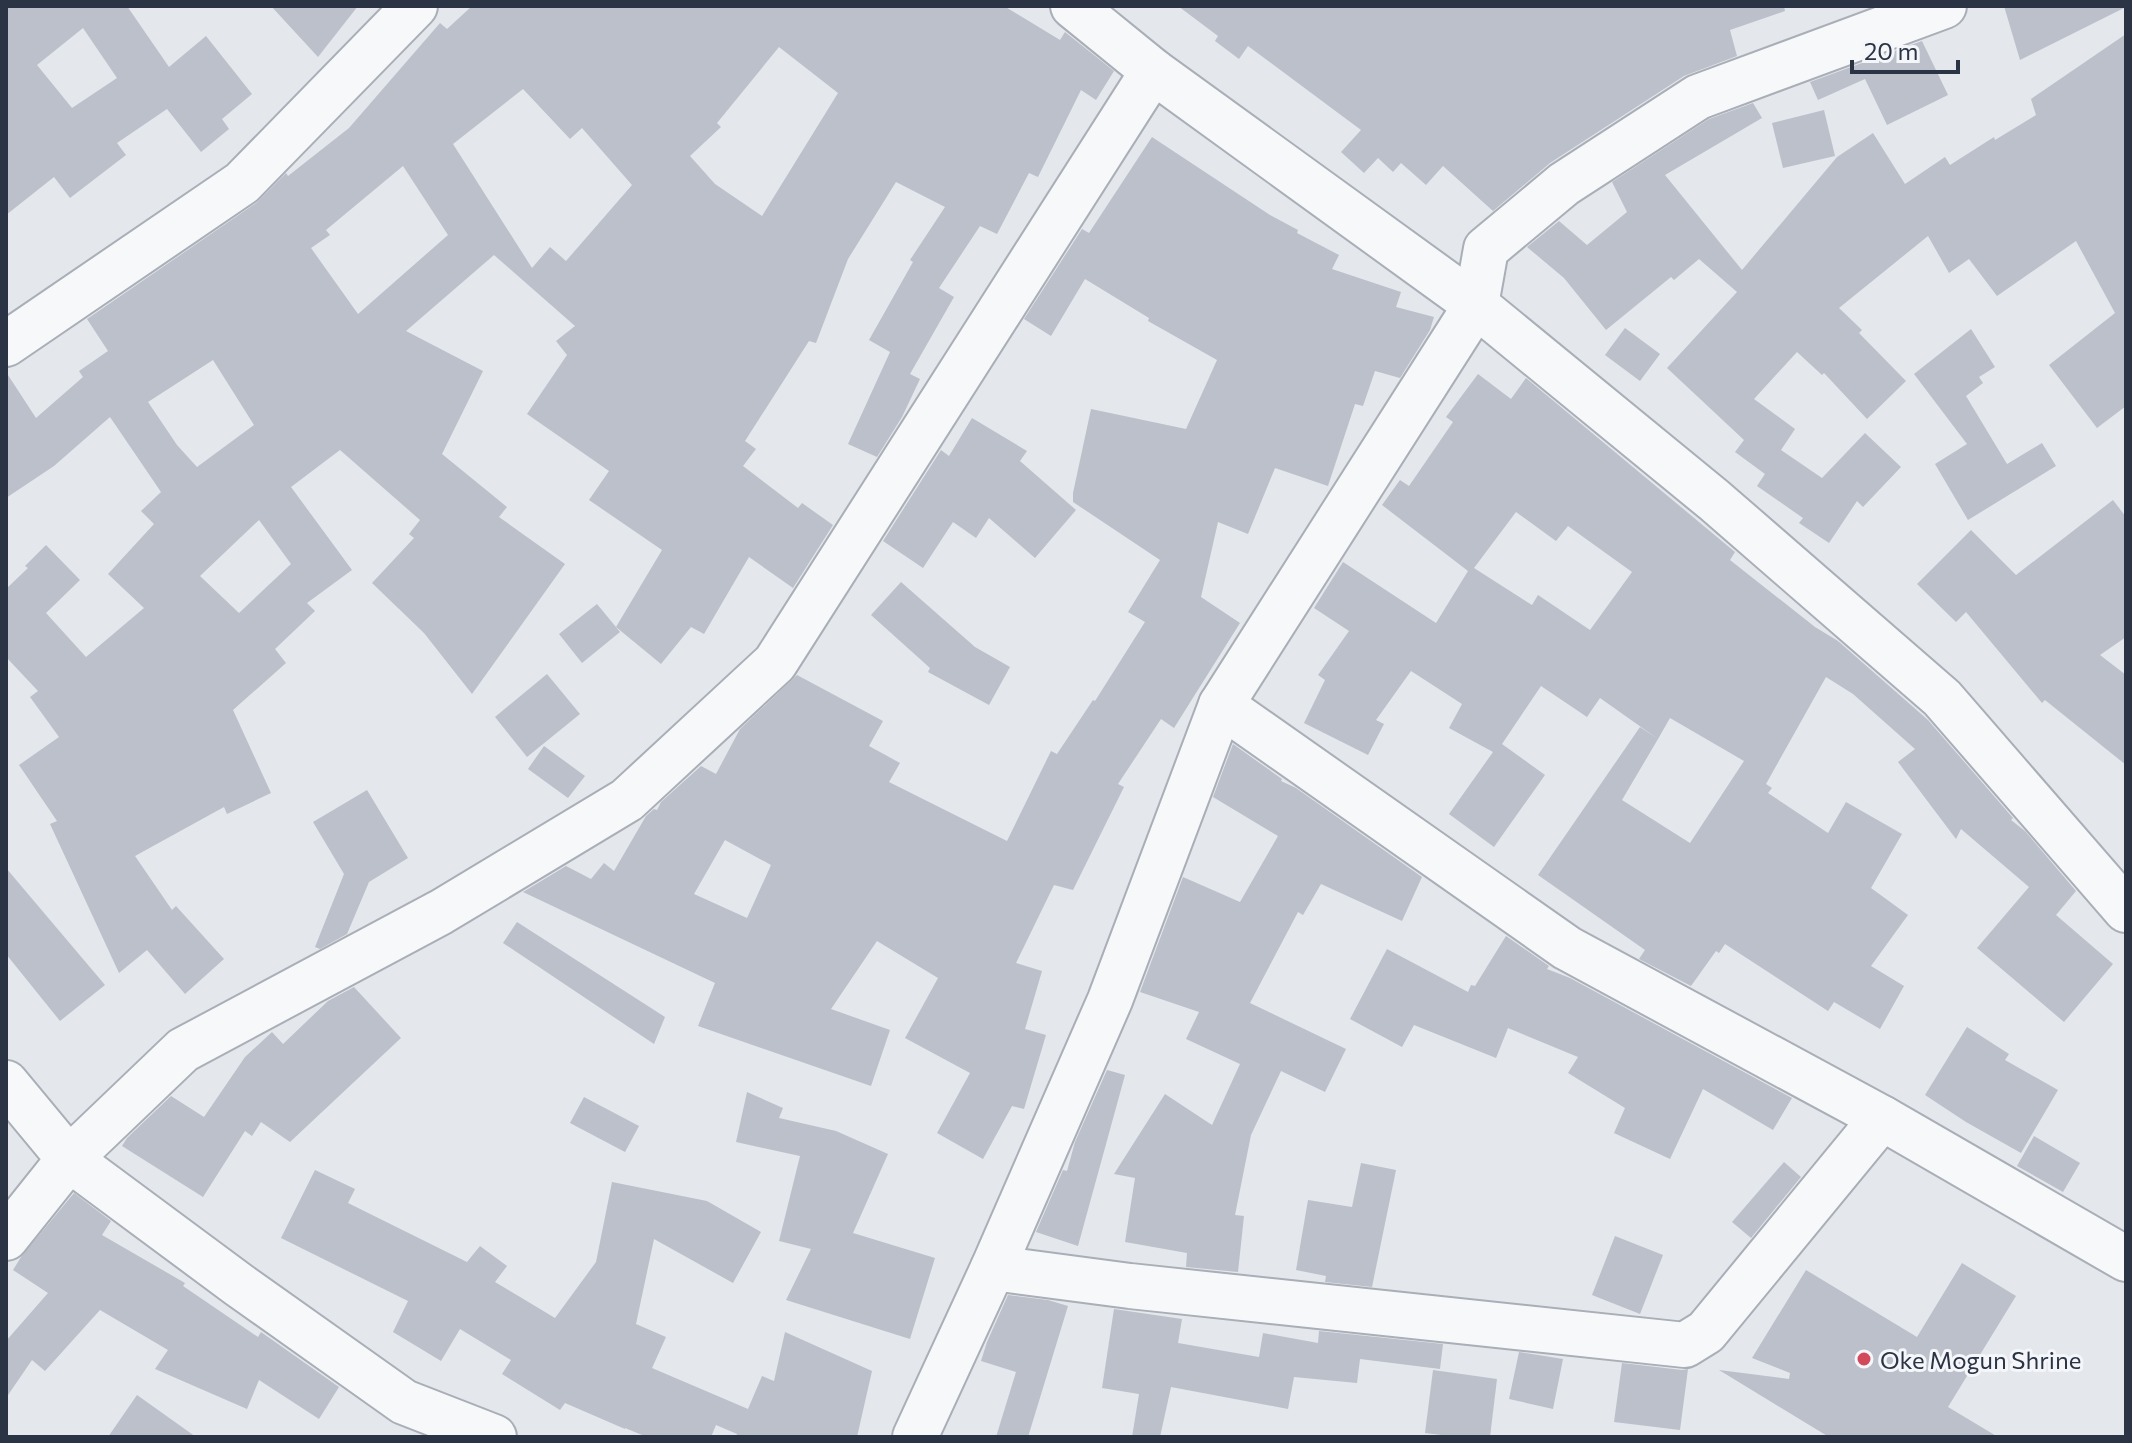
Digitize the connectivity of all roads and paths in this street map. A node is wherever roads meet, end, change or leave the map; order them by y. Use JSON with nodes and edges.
{"nodes":[{"id":1,"x":415,"y":6,"type":"edge"},
{"id":2,"x":1073,"y":6,"type":"edge"},
{"id":3,"x":1944,"y":6,"type":"edge"},
{"id":4,"x":1153,"y":71,"type":"junction"},
{"id":5,"x":1476,"y":305,"type":"junction"},
{"id":6,"x":6,"y":344,"type":"edge"},
{"id":7,"x":1221,"y":705,"type":"junction"},
{"id":8,"x":2126,"y":910,"type":"edge"},
{"id":9,"x":6,"y":1083,"type":"edge"},
{"id":10,"x":1882,"y":1118,"type":"junction"},
{"id":11,"x":69,"y":1159,"type":"junction"},
{"id":12,"x":6,"y":1238,"type":"edge"},
{"id":13,"x":2126,"y":1259,"type":"edge"},
{"id":14,"x":993,"y":1268,"type":"junction"},
{"id":15,"x":494,"y":1437,"type":"edge"},
{"id":16,"x":915,"y":1437,"type":"edge"}],
"edges":[{"from":1,"to":6,"type":"street"},
{"from":2,"to":4,"type":"street"},
{"from":3,"to":5,"type":"street"},
{"from":4,"to":5,"type":"street"},
{"from":4,"to":11,"type":"street"},
{"from":5,"to":7,"type":"street"},
{"from":5,"to":8,"type":"street"},
{"from":7,"to":10,"type":"street"},
{"from":7,"to":14,"type":"street"},
{"from":9,"to":11,"type":"street"},
{"from":10,"to":13,"type":"street"},
{"from":10,"to":14,"type":"street"},
{"from":11,"to":12,"type":"street"},
{"from":11,"to":15,"type":"street"},
{"from":14,"to":16,"type":"street"}]}
